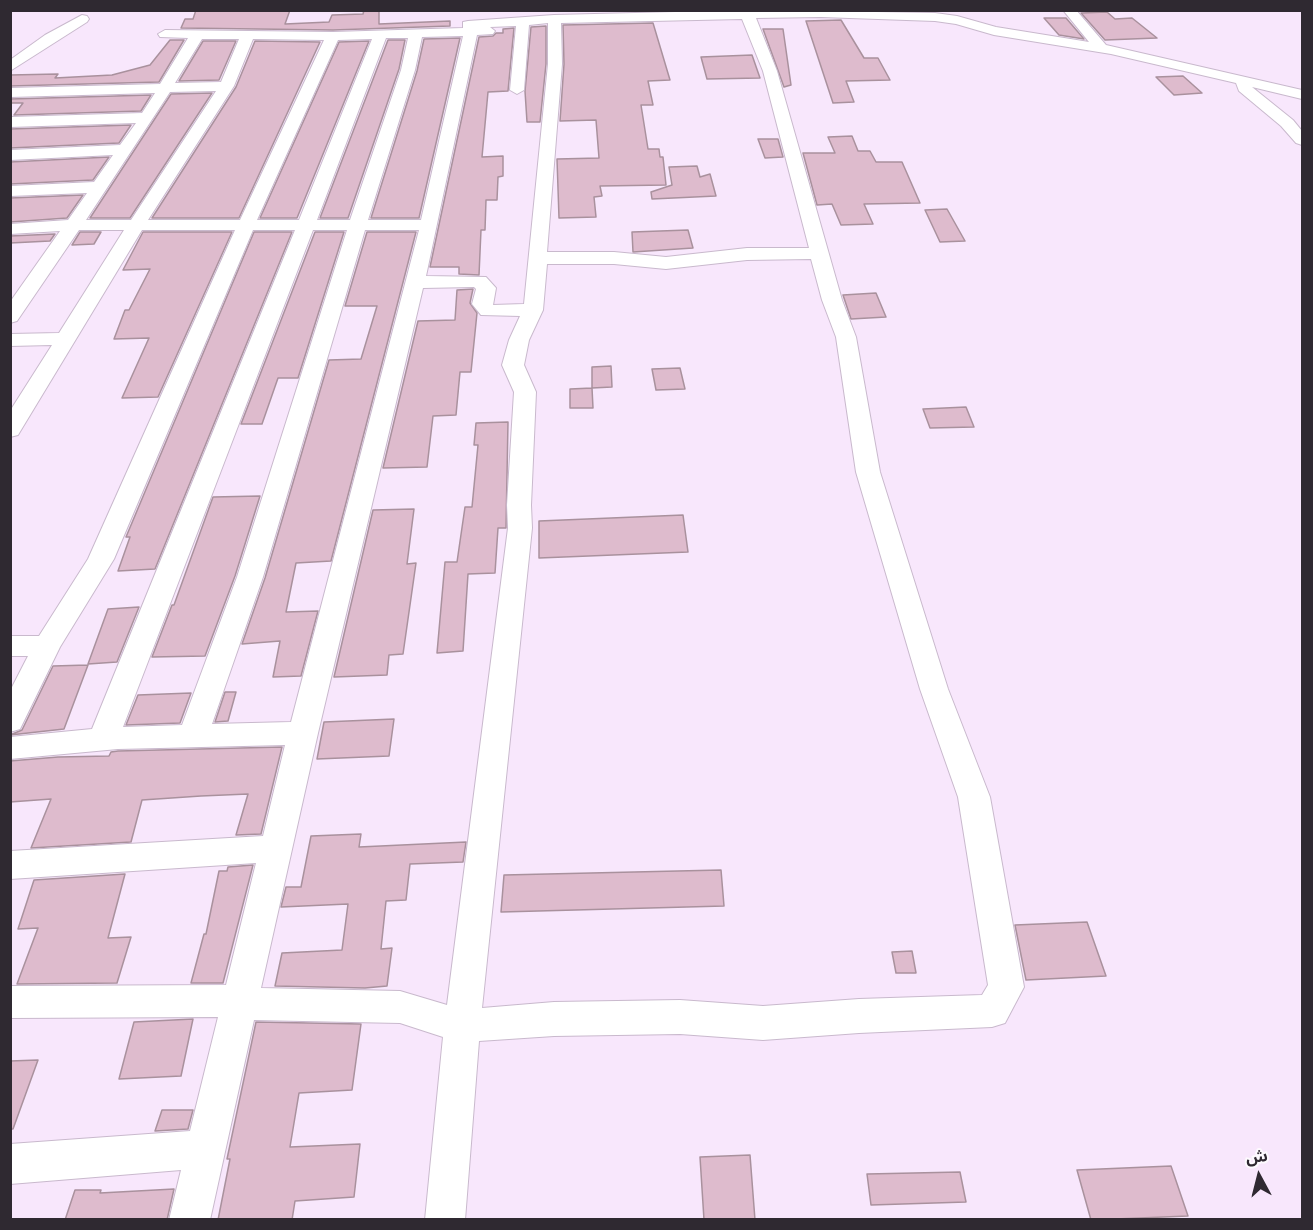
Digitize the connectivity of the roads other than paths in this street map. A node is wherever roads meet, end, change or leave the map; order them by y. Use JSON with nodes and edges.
{"nodes":[{"id":1,"x":1069,"y":10,"type":"edge"},
{"id":2,"x":748,"y":16,"type":"junction"},
{"id":3,"x":82,"y":19,"type":"dead end"},
{"id":4,"x":478,"y":20,"type":"edge"},
{"id":5,"x":555,"y":25,"type":"junction"},
{"id":6,"x":523,"y":26,"type":"junction"},
{"id":7,"x":416,"y":33,"type":"junction"},
{"id":8,"x":165,"y":34,"type":"dead end"},
{"id":9,"x":381,"y":34,"type":"junction"},
{"id":10,"x":197,"y":35,"type":"junction"},
{"id":11,"x":248,"y":35,"type":"junction"},
{"id":12,"x":333,"y":36,"type":"junction"},
{"id":13,"x":45,"y":42,"type":"junction"},
{"id":14,"x":22,"y":43,"type":"dead end"},
{"id":15,"x":1102,"y":49,"type":"junction"},
{"id":16,"x":10,"y":67,"type":"edge"},
{"id":17,"x":1243,"y":80,"type":"junction"},
{"id":18,"x":227,"y":86,"type":"junction"},
{"id":19,"x":167,"y":87,"type":"junction"},
{"id":20,"x":517,"y":90,"type":"dead end"},
{"id":21,"x":10,"y":93,"type":"edge"},
{"id":22,"x":1302,"y":94,"type":"edge"},
{"id":23,"x":147,"y":118,"type":"junction"},
{"id":24,"x":10,"y":123,"type":"edge"},
{"id":25,"x":1302,"y":140,"type":"edge"},
{"id":26,"x":125,"y":150,"type":"junction"},
{"id":27,"x":10,"y":155,"type":"edge"},
{"id":28,"x":100,"y":187,"type":"junction"},
{"id":29,"x":10,"y":191,"type":"edge"},
{"id":30,"x":74,"y":225,"type":"junction"},
{"id":31,"x":136,"y":225,"type":"junction"},
{"id":32,"x":247,"y":225,"type":"junction"},
{"id":33,"x":358,"y":225,"type":"junction"},
{"id":34,"x":429,"y":225,"type":"junction"},
{"id":35,"x":304,"y":226,"type":"junction"},
{"id":36,"x":10,"y":229,"type":"edge"},
{"id":37,"x":819,"y":253,"type":"junction"},
{"id":38,"x":539,"y":258,"type":"junction"},
{"id":39,"x":414,"y":282,"type":"junction"},
{"id":40,"x":533,"y":310,"type":"junction"},
{"id":41,"x":10,"y":317,"type":"edge"},
{"id":42,"x":65,"y":339,"type":"junction"},
{"id":43,"x":10,"y":340,"type":"edge"},
{"id":44,"x":10,"y":430,"type":"edge"},
{"id":45,"x":10,"y":646,"type":"edge"},
{"id":46,"x":47,"y":646,"type":"junction"},
{"id":47,"x":10,"y":721,"type":"edge"},
{"id":48,"x":303,"y":733,"type":"junction"},
{"id":49,"x":193,"y":736,"type":"junction"},
{"id":50,"x":103,"y":740,"type":"junction"},
{"id":51,"x":10,"y":748,"type":"edge"},
{"id":52,"x":276,"y":848,"type":"junction"},
{"id":53,"x":10,"y":865,"type":"edge"},
{"id":54,"x":240,"y":1001,"type":"junction"},
{"id":55,"x":10,"y":1002,"type":"edge"},
{"id":56,"x":462,"y":1026,"type":"junction"},
{"id":57,"x":205,"y":1149,"type":"junction"},
{"id":58,"x":10,"y":1164,"type":"edge"},
{"id":59,"x":189,"y":1220,"type":"edge"},
{"id":60,"x":445,"y":1220,"type":"edge"}],
"edges":[{"from":1,"to":15,"type":"street"},
{"from":2,"to":5,"type":"street"},
{"from":2,"to":15,"type":"street"},
{"from":2,"to":37,"type":"street"},
{"from":3,"to":13,"type":"street"},
{"from":4,"to":6,"type":"street"},
{"from":4,"to":7,"type":"street"},
{"from":4,"to":34,"type":"street"},
{"from":5,"to":6,"type":"street"},
{"from":5,"to":38,"type":"street"},
{"from":6,"to":20,"type":"street"},
{"from":7,"to":9,"type":"street"},
{"from":7,"to":33,"type":"street"},
{"from":8,"to":10,"type":"street"},
{"from":9,"to":12,"type":"street"},
{"from":9,"to":35,"type":"street"},
{"from":10,"to":11,"type":"street"},
{"from":10,"to":19,"type":"street"},
{"from":11,"to":12,"type":"street"},
{"from":11,"to":18,"type":"street"},
{"from":12,"to":32,"type":"street"},
{"from":13,"to":14,"type":"street"},
{"from":13,"to":16,"type":"street"},
{"from":15,"to":17,"type":"street"},
{"from":17,"to":22,"type":"street"},
{"from":17,"to":25,"type":"street"},
{"from":18,"to":19,"type":"street"},
{"from":18,"to":31,"type":"street"},
{"from":19,"to":21,"type":"street"},
{"from":19,"to":23,"type":"street"},
{"from":23,"to":24,"type":"street"},
{"from":23,"to":26,"type":"street"},
{"from":26,"to":27,"type":"street"},
{"from":26,"to":28,"type":"street"},
{"from":28,"to":29,"type":"street"},
{"from":28,"to":30,"type":"street"},
{"from":30,"to":31,"type":"street"},
{"from":30,"to":36,"type":"street"},
{"from":30,"to":41,"type":"street"},
{"from":31,"to":32,"type":"street"},
{"from":31,"to":42,"type":"street"},
{"from":32,"to":35,"type":"street"},
{"from":32,"to":46,"type":"street"},
{"from":33,"to":34,"type":"street"},
{"from":33,"to":35,"type":"street"},
{"from":33,"to":49,"type":"street"},
{"from":34,"to":39,"type":"street"},
{"from":35,"to":50,"type":"street"},
{"from":37,"to":38,"type":"street"},
{"from":37,"to":56,"type":"street"},
{"from":38,"to":40,"type":"street"},
{"from":39,"to":40,"type":"street"},
{"from":39,"to":48,"type":"street"},
{"from":40,"to":56,"type":"street"},
{"from":42,"to":43,"type":"street"},
{"from":42,"to":44,"type":"street"},
{"from":45,"to":46,"type":"street"},
{"from":46,"to":47,"type":"street"},
{"from":48,"to":49,"type":"street"},
{"from":48,"to":52,"type":"street"},
{"from":49,"to":50,"type":"street"},
{"from":50,"to":51,"type":"street"},
{"from":52,"to":53,"type":"street"},
{"from":52,"to":54,"type":"street"},
{"from":54,"to":55,"type":"street"},
{"from":54,"to":56,"type":"street"},
{"from":54,"to":57,"type":"street"},
{"from":56,"to":60,"type":"street"},
{"from":57,"to":58,"type":"street"},
{"from":57,"to":59,"type":"street"}]}
